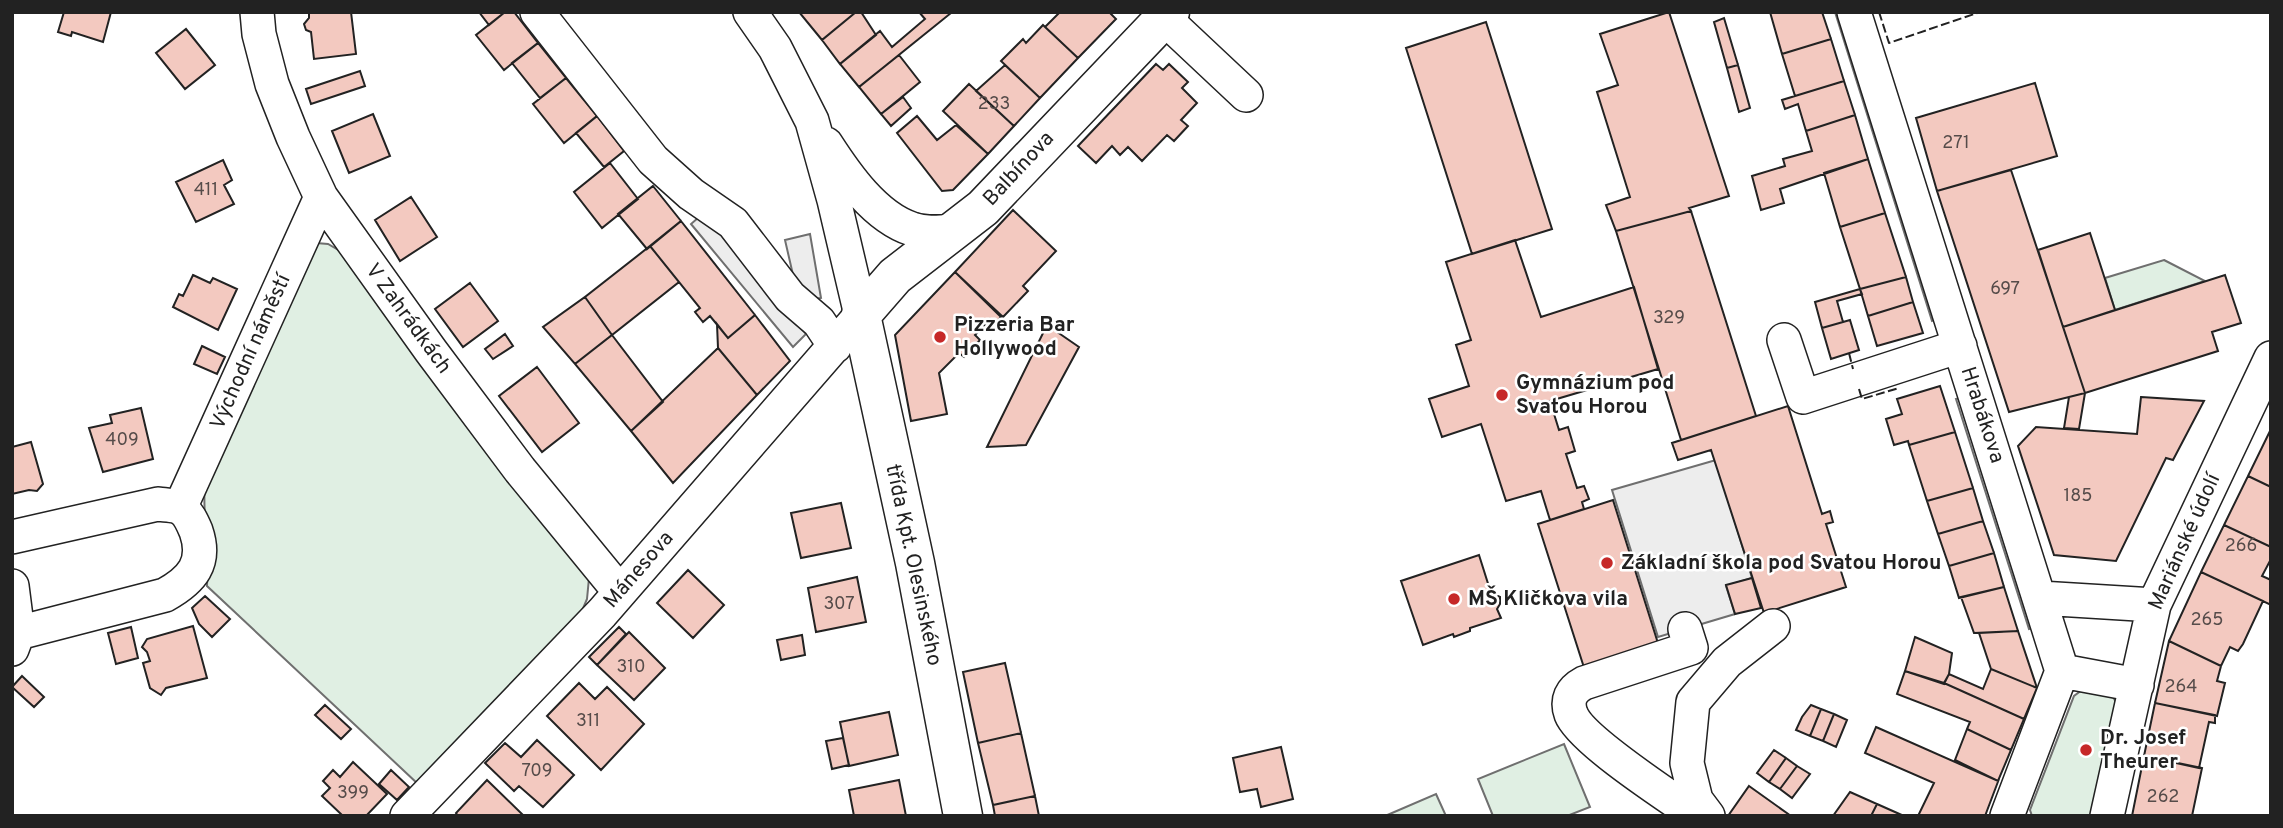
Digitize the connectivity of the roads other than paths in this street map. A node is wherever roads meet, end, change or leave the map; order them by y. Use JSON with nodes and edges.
{"nodes":[{"id":1,"x":257,"y":12,"type":"edge"},
{"id":2,"x":537,"y":12,"type":"edge"},
{"id":3,"x":750,"y":12,"type":"edge"},
{"id":4,"x":1854,"y":12,"type":"edge"},
{"id":5,"x":1167,"y":15,"type":"edge"},
{"id":6,"x":1246,"y":95,"type":"dead end"},
{"id":7,"x":812,"y":121,"type":"junction"},
{"id":8,"x":321,"y":197,"type":"junction"},
{"id":9,"x":956,"y":231,"type":"junction"},
{"id":10,"x":861,"y":315,"type":"junction"},
{"id":11,"x":1784,"y":340,"type":"dead end"},
{"id":12,"x":835,"y":346,"type":"junction"},
{"id":13,"x":1960,"y":346,"type":"junction"},
{"id":14,"x":2271,"y":358,"type":"edge"},
{"id":15,"x":180,"y":508,"type":"junction"},
{"id":16,"x":12,"y":537,"type":"edge"},
{"id":17,"x":12,"y":586,"type":"edge"},
{"id":18,"x":620,"y":592,"type":"junction"},
{"id":19,"x":2040,"y":598,"type":"junction"},
{"id":20,"x":2154,"y":605,"type":"junction"},
{"id":21,"x":1773,"y":626,"type":"dead end"},
{"id":22,"x":1685,"y":629,"type":"dead end"},
{"id":23,"x":15,"y":641,"type":"edge"},
{"id":24,"x":2062,"y":671,"type":"junction"},
{"id":25,"x":2137,"y":685,"type":"junction"},
{"id":26,"x":407,"y":816,"type":"edge"},
{"id":27,"x":963,"y":816,"type":"edge"},
{"id":28,"x":1697,"y":816,"type":"edge"},
{"id":29,"x":1708,"y":816,"type":"edge"},
{"id":30,"x":2007,"y":816,"type":"edge"},
{"id":31,"x":2107,"y":816,"type":"edge"}],
"edges":[{"from":1,"to":8,"type":"street","name":"V Zahrádkách"},
{"from":2,"to":12,"type":"street"},
{"from":3,"to":7,"type":"street"},
{"from":4,"to":13,"type":"street","name":"Hrabákova"},
{"from":5,"to":6,"type":"street"},
{"from":5,"to":9,"type":"main road","name":"Balbínova"},
{"from":7,"to":9,"type":"street"},
{"from":7,"to":10,"type":"street"},
{"from":8,"to":15,"type":"street","name":"Východní náměstí"},
{"from":8,"to":18,"type":"street","name":"V Zahrádkách"},
{"from":9,"to":10,"type":"main road","name":"Balbínova"},
{"from":10,"to":12,"type":"street","name":"Mánesova"},
{"from":10,"to":27,"type":"main road","name":"třída Kpt. Olesinského"},
{"from":11,"to":13,"type":"street"},
{"from":12,"to":18,"type":"street","name":"Mánesova"},
{"from":13,"to":19,"type":"street","name":"Hrabákova"},
{"from":14,"to":20,"type":"street","name":"Mariánské údolí"},
{"from":15,"to":16,"type":"street"},
{"from":15,"to":23,"type":"street"},
{"from":17,"to":23,"type":"street"},
{"from":18,"to":26,"type":"street","name":"Mánesova"},
{"from":19,"to":20,"type":"street"},
{"from":19,"to":24,"type":"street","name":"Hrabákova"},
{"from":20,"to":25,"type":"street","name":"Mariánské údolí"},
{"from":21,"to":29,"type":"street"},
{"from":22,"to":28,"type":"street"},
{"from":24,"to":25,"type":"street"},
{"from":24,"to":30,"type":"street"},
{"from":25,"to":31,"type":"street","name":"Mariánské údolí"}]}
